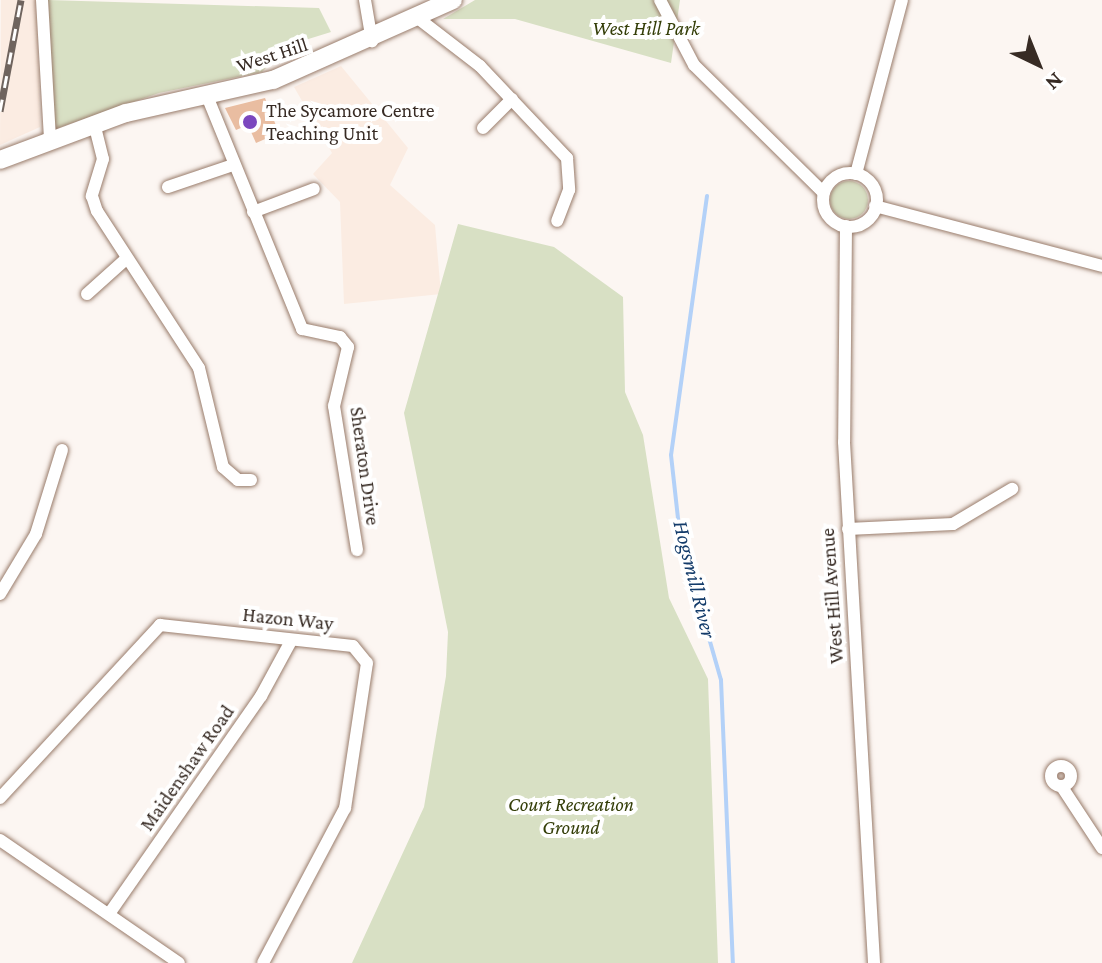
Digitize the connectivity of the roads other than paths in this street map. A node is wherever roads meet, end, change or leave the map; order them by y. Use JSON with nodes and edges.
{"nodes":[{"id":1,"x":42,"y":0,"type":"edge"},
{"id":2,"x":365,"y":0,"type":"edge"},
{"id":3,"x":453,"y":0,"type":"edge"},
{"id":4,"x":660,"y":0,"type":"edge"},
{"id":5,"x":902,"y":0,"type":"edge"},
{"id":6,"x":419,"y":19,"type":"junction"},
{"id":7,"x":372,"y":41,"type":"junction"},
{"id":8,"x":207,"y":96,"type":"junction"},
{"id":9,"x":512,"y":99,"type":"junction"},
{"id":10,"x":94,"y":123,"type":"junction"},
{"id":11,"x":483,"y":128,"type":"dead end"},
{"id":12,"x":50,"y":138,"type":"junction"},
{"id":13,"x":0,"y":160,"type":"edge"},
{"id":14,"x":233,"y":165,"type":"junction"},
{"id":15,"x":856,"y":174,"type":"junction"},
{"id":16,"x":168,"y":187,"type":"dead end"},
{"id":17,"x":314,"y":189,"type":"dead end"},
{"id":18,"x":824,"y":193,"type":"junction"},
{"id":19,"x":875,"y":206,"type":"junction"},
{"id":20,"x":253,"y":212,"type":"junction"},
{"id":21,"x":557,"y":221,"type":"dead end"},
{"id":22,"x":846,"y":226,"type":"junction"},
{"id":23,"x":126,"y":259,"type":"junction"},
{"id":24,"x":1102,"y":266,"type":"edge"},
{"id":25,"x":87,"y":294,"type":"dead end"},
{"id":26,"x":62,"y":450,"type":"dead end"},
{"id":27,"x":251,"y":480,"type":"dead end"},
{"id":28,"x":1012,"y":489,"type":"dead end"},
{"id":29,"x":848,"y":529,"type":"junction"},
{"id":30,"x":357,"y":550,"type":"dead end"},
{"id":31,"x":0,"y":594,"type":"edge"},
{"id":32,"x":291,"y":641,"type":"junction"},
{"id":33,"x":1062,"y":787,"type":"dead end"},
{"id":34,"x":0,"y":798,"type":"edge"},
{"id":35,"x":0,"y":840,"type":"edge"},
{"id":36,"x":1102,"y":848,"type":"edge"},
{"id":37,"x":109,"y":914,"type":"junction"},
{"id":38,"x":179,"y":963,"type":"edge"},
{"id":39,"x":263,"y":963,"type":"edge"},
{"id":40,"x":874,"y":963,"type":"edge"}],
"edges":[{"from":1,"to":12,"type":"street"},
{"from":2,"to":7,"type":"street"},
{"from":3,"to":6,"type":"main road","name":"West Hill"},
{"from":4,"to":18,"type":"street"},
{"from":5,"to":15,"type":"street"},
{"from":6,"to":7,"type":"main road","name":"West Hill"},
{"from":6,"to":9,"type":"street"},
{"from":7,"to":8,"type":"main road","name":"West Hill"},
{"from":8,"to":10,"type":"main road","name":"West Hill"},
{"from":8,"to":14,"type":"street"},
{"from":9,"to":11,"type":"street"},
{"from":9,"to":21,"type":"street"},
{"from":10,"to":12,"type":"main road","name":"West Hill"},
{"from":10,"to":23,"type":"street"},
{"from":12,"to":13,"type":"main road","name":"West Hill"},
{"from":14,"to":16,"type":"street"},
{"from":14,"to":20,"type":"street"},
{"from":15,"to":18,"type":"street"},
{"from":15,"to":19,"type":"street"},
{"from":17,"to":20,"type":"street"},
{"from":18,"to":22,"type":"street"},
{"from":19,"to":22,"type":"street"},
{"from":19,"to":24,"type":"street"},
{"from":20,"to":30,"type":"street","name":"Sheraton Drive"},
{"from":22,"to":29,"type":"street","name":"West Hill Avenue"},
{"from":23,"to":25,"type":"street"},
{"from":23,"to":27,"type":"street"},
{"from":26,"to":31,"type":"street"},
{"from":28,"to":29,"type":"street"},
{"from":29,"to":40,"type":"street","name":"West Hill Avenue"},
{"from":32,"to":34,"type":"street","name":"Hazon Way"},
{"from":32,"to":37,"type":"street","name":"Maidenshaw Road"},
{"from":32,"to":39,"type":"street","name":"Hazon Way"},
{"from":33,"to":36,"type":"street"},
{"from":35,"to":37,"type":"street"},
{"from":37,"to":38,"type":"street"}]}
